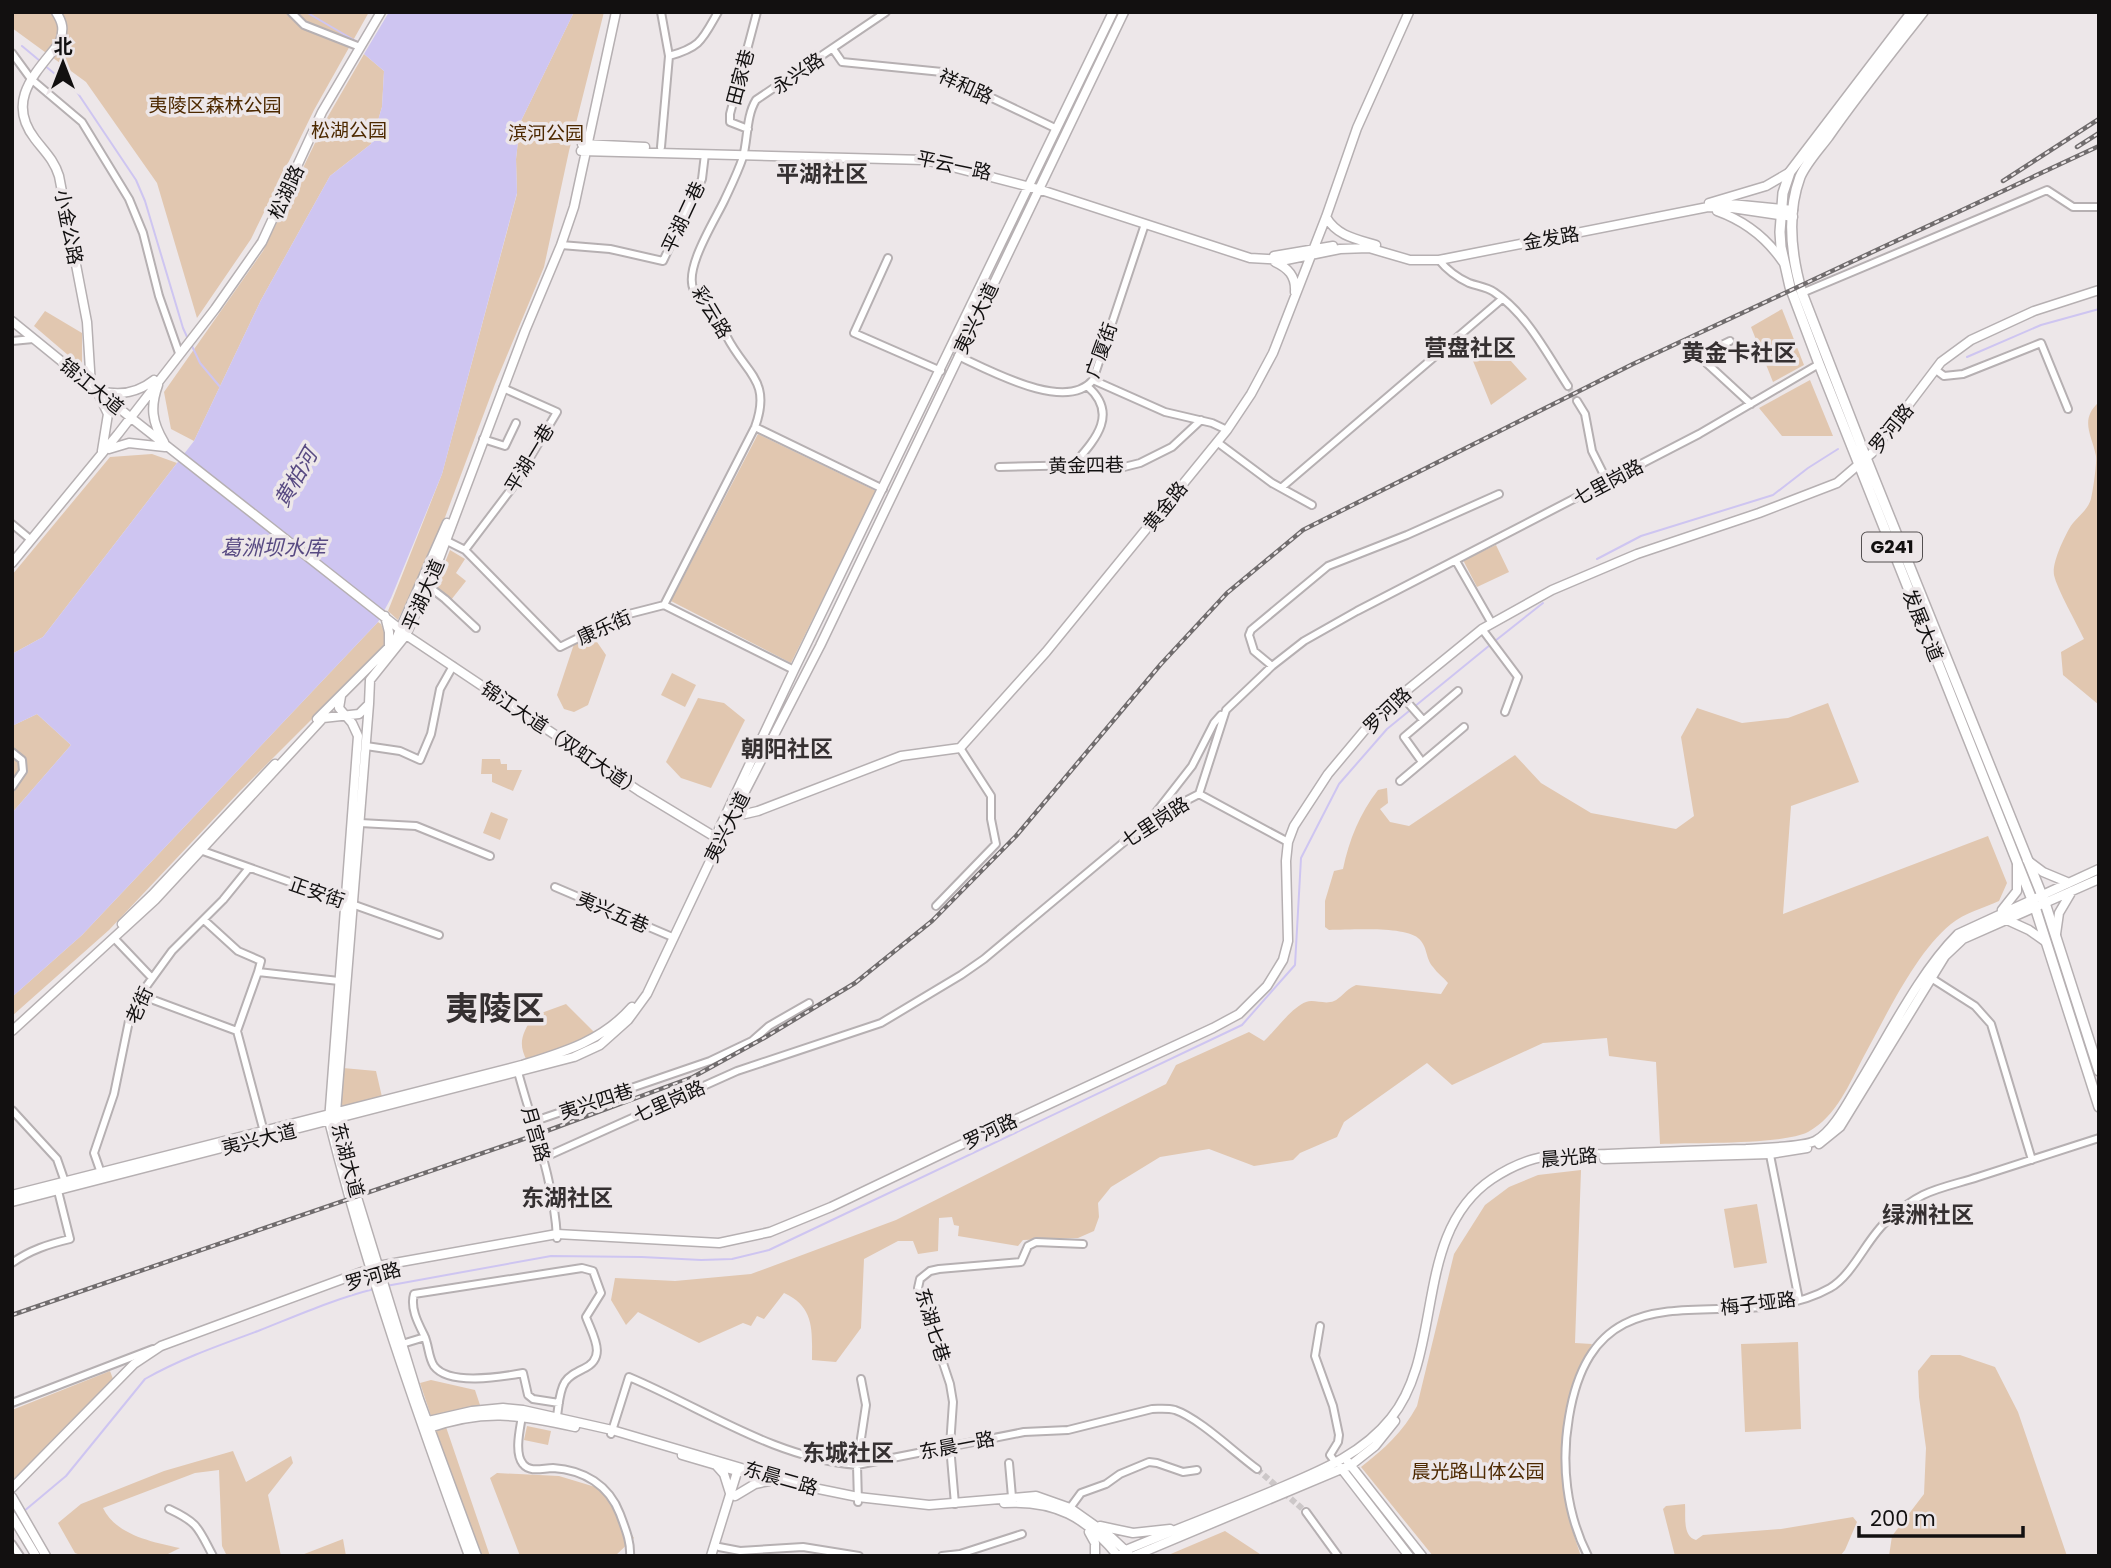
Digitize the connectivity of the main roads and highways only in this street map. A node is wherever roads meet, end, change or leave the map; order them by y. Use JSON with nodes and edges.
{"nodes":[{"id":1,"x":56,"y":12,"type":"edge"},
{"id":2,"x":381,"y":12,"type":"edge"},
{"id":3,"x":614,"y":12,"type":"edge"},
{"id":4,"x":1114,"y":12,"type":"edge"},
{"id":5,"x":1124,"y":12,"type":"edge"},
{"id":6,"x":1409,"y":12,"type":"edge"},
{"id":7,"x":1912,"y":12,"type":"edge"},
{"id":8,"x":1923,"y":12,"type":"edge"},
{"id":9,"x":583,"y":148,"type":"junction"},
{"id":10,"x":743,"y":153,"type":"junction"},
{"id":11,"x":1790,"y":172,"type":"junction"},
{"id":12,"x":1035,"y":186,"type":"junction"},
{"id":13,"x":1708,"y":205,"type":"junction"},
{"id":14,"x":1781,"y":212,"type":"junction"},
{"id":15,"x":1793,"y":214,"type":"junction"},
{"id":16,"x":1326,"y":217,"type":"junction"},
{"id":17,"x":1376,"y":245,"type":"junction"},
{"id":18,"x":1312,"y":253,"type":"junction"},
{"id":19,"x":1272,"y":261,"type":"junction"},
{"id":20,"x":1786,"y":266,"type":"junction"},
{"id":21,"x":2099,"y":289,"type":"edge"},
{"id":22,"x":1295,"y":297,"type":"junction"},
{"id":23,"x":12,"y":321,"type":"edge"},
{"id":24,"x":163,"y":375,"type":"junction"},
{"id":25,"x":94,"y":388,"type":"junction"},
{"id":26,"x":130,"y":417,"type":"junction"},
{"id":27,"x":170,"y":449,"type":"junction"},
{"id":28,"x":101,"y":454,"type":"junction"},
{"id":29,"x":1863,"y":461,"type":"junction"},
{"id":30,"x":444,"y":539,"type":"junction"},
{"id":31,"x":12,"y":563,"type":"edge"},
{"id":32,"x":385,"y":616,"type":"junction"},
{"id":33,"x":403,"y":632,"type":"junction"},
{"id":34,"x":389,"y":648,"type":"junction"},
{"id":35,"x":342,"y":693,"type":"junction"},
{"id":36,"x":369,"y":704,"type":"junction"},
{"id":37,"x":344,"y":715,"type":"junction"},
{"id":38,"x":734,"y":813,"type":"junction"},
{"id":39,"x":718,"y":839,"type":"junction"},
{"id":40,"x":198,"y":849,"type":"junction"},
{"id":41,"x":2022,"y":861,"type":"junction"},
{"id":42,"x":2099,"y":869,"type":"edge"},
{"id":43,"x":2099,"y":879,"type":"edge"},
{"id":44,"x":2067,"y":882,"type":"junction"},
{"id":45,"x":2072,"y":891,"type":"junction"},
{"id":46,"x":2043,"y":899,"type":"junction"},
{"id":47,"x":2033,"y":903,"type":"junction"},
{"id":48,"x":349,"y":904,"type":"junction"},
{"id":49,"x":2001,"y":917,"type":"junction"},
{"id":50,"x":2056,"y":936,"type":"junction"},
{"id":51,"x":2046,"y":942,"type":"junction"},
{"id":52,"x":12,"y":1024,"type":"edge"},
{"id":53,"x":12,"y":1031,"type":"edge"},
{"id":54,"x":2099,"y":1071,"type":"edge"},
{"id":55,"x":2099,"y":1107,"type":"edge"},
{"id":56,"x":333,"y":1117,"type":"junction"},
{"id":57,"x":12,"y":1195,"type":"edge"},
{"id":58,"x":12,"y":1202,"type":"edge"},
{"id":59,"x":375,"y":1269,"type":"junction"},
{"id":60,"x":384,"y":1301,"type":"junction"},
{"id":61,"x":425,"y":1425,"type":"junction"},
{"id":62,"x":612,"y":1432,"type":"junction"},
{"id":63,"x":1344,"y":1464,"type":"junction"},
{"id":64,"x":716,"y":1465,"type":"junction"},
{"id":65,"x":740,"y":1469,"type":"junction"},
{"id":66,"x":769,"y":1481,"type":"junction"},
{"id":67,"x":12,"y":1488,"type":"edge"},
{"id":68,"x":732,"y":1495,"type":"junction"},
{"id":69,"x":12,"y":1496,"type":"edge"},
{"id":70,"x":858,"y":1499,"type":"junction"},
{"id":71,"x":955,"y":1504,"type":"junction"},
{"id":72,"x":12,"y":1516,"type":"edge"},
{"id":73,"x":1086,"y":1522,"type":"junction"},
{"id":74,"x":1187,"y":1526,"type":"junction"},
{"id":75,"x":28,"y":1533,"type":"junction"},
{"id":76,"x":715,"y":1553,"type":"edge"},
{"id":77,"x":1130,"y":1554,"type":"edge"},
{"id":78,"x":36,"y":1556,"type":"edge"},
{"id":79,"x":46,"y":1556,"type":"edge"},
{"id":80,"x":469,"y":1556,"type":"edge"},
{"id":81,"x":477,"y":1556,"type":"edge"},
{"id":82,"x":1095,"y":1556,"type":"edge"},
{"id":83,"x":1118,"y":1556,"type":"edge"},
{"id":84,"x":1409,"y":1556,"type":"edge"},
{"id":85,"x":1422,"y":1556,"type":"edge"}],
"edges":[{"from":1,"to":25,"type":"main road","name":"小金公路"},
{"from":2,"to":24,"type":"main road","name":"松湖路"},
{"from":3,"to":9,"type":"main road","name":"平湖大道"},
{"from":4,"to":12,"type":"main road","name":"夷兴大道"},
{"from":5,"to":12,"type":"main road","name":"夷兴大道"},
{"from":6,"to":16,"type":"main road","name":"黄金路"},
{"from":7,"to":11,"type":"highway","name":"发展大道","number":"G241"},
{"from":8,"to":15,"type":"highway","name":"发展大道","number":"G241"},
{"from":9,"to":10,"type":"main road","name":"平云一路"},
{"from":9,"to":10,"type":"main road","name":"平云一路"},
{"from":9,"to":30,"type":"main road","name":"平湖大道"},
{"from":9,"to":30,"type":"main road","name":"平湖大道"},
{"from":10,"to":12,"type":"main road","name":"平云一路"},
{"from":11,"to":13,"type":"main road"},
{"from":11,"to":14,"type":"highway","name":"发展大道","number":"G241"},
{"from":12,"to":18,"type":"main road","name":"平云一路"},
{"from":12,"to":19,"type":"main road","name":"平云一路"},
{"from":12,"to":38,"type":"main road","name":"夷兴大道"},
{"from":12,"to":39,"type":"main road","name":"夷兴大道"},
{"from":13,"to":14,"type":"main road","name":"金发路"},
{"from":13,"to":17,"type":"main road","name":"金发路"},
{"from":13,"to":18,"type":"main road","name":"金发路"},
{"from":13,"to":20,"type":"main road"},
{"from":14,"to":15,"type":"main road","name":"金发路"},
{"from":14,"to":20,"type":"highway","name":"发展大道","number":"G241"},
{"from":15,"to":29,"type":"highway","name":"发展大道","number":"G241"},
{"from":16,"to":17,"type":"main road"},
{"from":16,"to":18,"type":"main road","name":"黄金路"},
{"from":17,"to":18,"type":"main road","name":"金发路"},
{"from":18,"to":19,"type":"main road","name":"平云一路"},
{"from":18,"to":22,"type":"main road","name":"黄金路"},
{"from":19,"to":22,"type":"main road"},
{"from":20,"to":29,"type":"highway","name":"发展大道","number":"G241"},
{"from":21,"to":29,"type":"main road","name":"罗河路"},
{"from":22,"to":38,"type":"main road","name":"黄金路"},
{"from":23,"to":25,"type":"main road","name":"锦江大道"},
{"from":24,"to":25,"type":"main road"},
{"from":24,"to":26,"type":"main road","name":"松湖路"},
{"from":24,"to":27,"type":"main road"},
{"from":25,"to":26,"type":"main road","name":"锦江大道"},
{"from":25,"to":28,"type":"main road","name":"小金公路"},
{"from":26,"to":27,"type":"main road","name":"锦江大道"},
{"from":26,"to":28,"type":"main road"},
{"from":27,"to":28,"type":"main road"},
{"from":27,"to":32,"type":"main road","name":"锦江大道"},
{"from":28,"to":31,"type":"main road"},
{"from":29,"to":41,"type":"highway","name":"发展大道","number":"G241"},
{"from":29,"to":59,"type":"main road","name":"罗河路"},
{"from":30,"to":33,"type":"main road","name":"平湖大道"},
{"from":30,"to":33,"type":"main road","name":"平湖大道"},
{"from":32,"to":33,"type":"main road","name":"锦江大道（双虹大道）"},
{"from":32,"to":34,"type":"main road"},
{"from":33,"to":34,"type":"main road","name":"平湖大道"},
{"from":33,"to":36,"type":"main road","name":"平湖大道"},
{"from":33,"to":39,"type":"main road","name":"锦江大道（双虹大道）"},
{"from":34,"to":35,"type":"main road","name":"平湖大道"},
{"from":35,"to":37,"type":"main road","name":"东湖大道"},
{"from":35,"to":40,"type":"main road","name":"平湖大道"},
{"from":36,"to":37,"type":"main road","name":"平湖大道"},
{"from":36,"to":48,"type":"main road","name":"东湖大道"},
{"from":37,"to":40,"type":"main road","name":"平湖大道"},
{"from":37,"to":48,"type":"main road","name":"东湖大道"},
{"from":38,"to":39,"type":"main road","name":"夷兴大道"},
{"from":39,"to":56,"type":"main road","name":"夷兴大道"},
{"from":39,"to":56,"type":"main road","name":"夷兴大道"},
{"from":40,"to":52,"type":"main road","name":"平湖大道"},
{"from":40,"to":53,"type":"main road","name":"平湖大道"},
{"from":41,"to":44,"type":"main road"},
{"from":41,"to":46,"type":"highway","name":"发展大道","number":"G241"},
{"from":41,"to":47,"type":"highway","name":"发展大道","number":"G241"},
{"from":41,"to":49,"type":"main road"},
{"from":42,"to":44,"type":"main road","name":"晨光路"},
{"from":43,"to":45,"type":"main road","name":"晨光路"},
{"from":44,"to":46,"type":"main road","name":"晨光路"},
{"from":45,"to":46,"type":"main road","name":"晨光路"},
{"from":45,"to":50,"type":"main road"},
{"from":46,"to":47,"type":"main road","name":"晨光路"},
{"from":46,"to":50,"type":"highway","name":"发展大道","number":"G241"},
{"from":47,"to":49,"type":"main road","name":"晨光路"},
{"from":47,"to":51,"type":"highway","name":"发展大道","number":"G241"},
{"from":48,"to":56,"type":"main road","name":"东湖大道"},
{"from":48,"to":56,"type":"main road","name":"东湖大道"},
{"from":49,"to":51,"type":"main road"},
{"from":49,"to":63,"type":"main road","name":"晨光路"},
{"from":50,"to":54,"type":"highway","name":"发展大道","number":"G241"},
{"from":51,"to":55,"type":"highway","name":"发展大道","number":"G241"},
{"from":56,"to":57,"type":"main road","name":"夷兴大道"},
{"from":56,"to":58,"type":"main road","name":"夷兴大道"},
{"from":56,"to":59,"type":"main road","name":"东湖大道"},
{"from":59,"to":60,"type":"main road","name":"东湖大道"},
{"from":59,"to":67,"type":"main road","name":"罗河路"},
{"from":59,"to":69,"type":"main road","name":"罗河路"},
{"from":60,"to":61,"type":"main road","name":"东湖大道"},
{"from":60,"to":61,"type":"main road","name":"东湖大道"},
{"from":61,"to":62,"type":"main road","name":"东晨二路"},
{"from":61,"to":80,"type":"main road","name":"东湖大道"},
{"from":61,"to":81,"type":"main road","name":"东湖大道"},
{"from":62,"to":64,"type":"main road","name":"东晨二路"},
{"from":62,"to":65,"type":"main road","name":"东晨二路"},
{"from":63,"to":74,"type":"main road","name":"晨光路"},
{"from":63,"to":77,"type":"main road","name":"晨光路"},
{"from":63,"to":84,"type":"main road"},
{"from":63,"to":85,"type":"main road"},
{"from":64,"to":65,"type":"main road","name":"东晨二路"},
{"from":64,"to":68,"type":"main road"},
{"from":65,"to":66,"type":"main road","name":"东晨二路"},
{"from":65,"to":68,"type":"main road"},
{"from":65,"to":70,"type":"main road","name":"东晨二路"},
{"from":66,"to":68,"type":"main road"},
{"from":66,"to":70,"type":"main road","name":"东晨二路"},
{"from":68,"to":76,"type":"main road"},
{"from":69,"to":75,"type":"main road"},
{"from":70,"to":71,"type":"main road","name":"东晨二路"},
{"from":71,"to":73,"type":"main road","name":"东晨二路"},
{"from":71,"to":73,"type":"main road","name":"东晨二路"},
{"from":72,"to":75,"type":"main road"},
{"from":73,"to":74,"type":"main road"},
{"from":73,"to":77,"type":"main road","name":"东晨二路"},
{"from":73,"to":82,"type":"main road"},
{"from":73,"to":83,"type":"main road","name":"东晨二路"},
{"from":74,"to":77,"type":"main road","name":"晨光路"},
{"from":75,"to":78,"type":"main road"},
{"from":75,"to":79,"type":"main road"},
{"from":77,"to":83,"type":"main road","name":"晨光路"}]}
